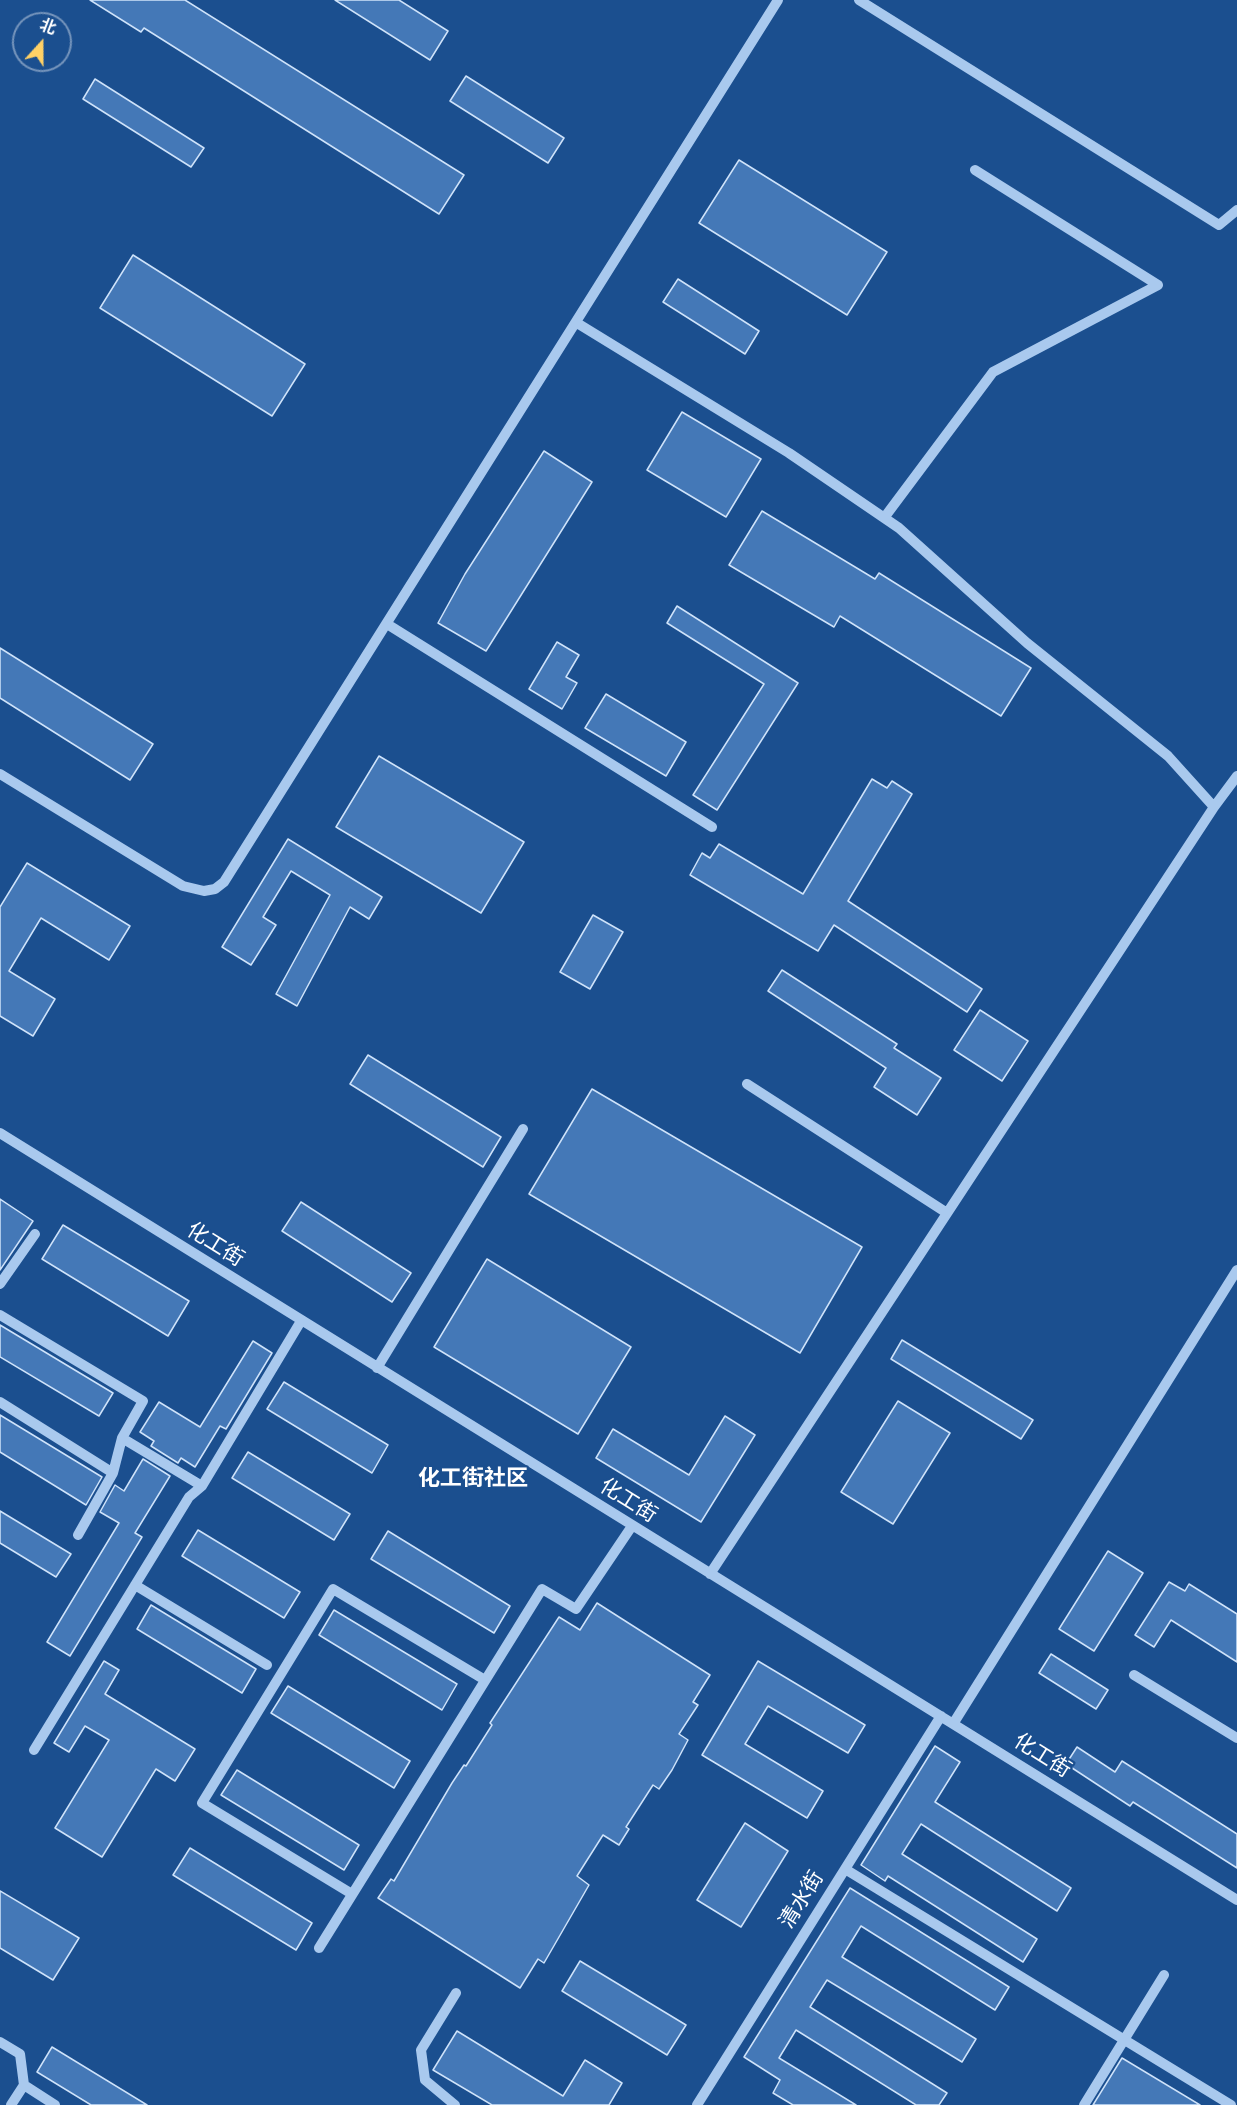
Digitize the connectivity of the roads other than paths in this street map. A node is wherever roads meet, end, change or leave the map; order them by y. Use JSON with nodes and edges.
{"nodes":[{"id":1,"x":778,"y":0,"type":"edge"},
{"id":2,"x":859,"y":0,"type":"edge"},
{"id":3,"x":975,"y":170,"type":"dead end"},
{"id":4,"x":1237,"y":210,"type":"edge"},
{"id":5,"x":577,"y":323,"type":"junction"},
{"id":6,"x":884,"y":518,"type":"junction"},
{"id":7,"x":387,"y":624,"type":"junction"},
{"id":8,"x":0,"y":774,"type":"edge"},
{"id":9,"x":1237,"y":776,"type":"edge"},
{"id":10,"x":1214,"y":807,"type":"junction"},
{"id":11,"x":712,"y":827,"type":"dead end"},
{"id":12,"x":747,"y":1084,"type":"dead end"},
{"id":13,"x":523,"y":1129,"type":"dead end"},
{"id":14,"x":0,"y":1133,"type":"edge"},
{"id":15,"x":947,"y":1213,"type":"junction"},
{"id":16,"x":35,"y":1234,"type":"dead end"},
{"id":17,"x":1237,"y":1270,"type":"edge"},
{"id":18,"x":0,"y":1284,"type":"edge"},
{"id":19,"x":0,"y":1315,"type":"edge"},
{"id":20,"x":301,"y":1321,"type":"junction"},
{"id":21,"x":377,"y":1368,"type":"junction"},
{"id":22,"x":0,"y":1402,"type":"edge"},
{"id":23,"x":122,"y":1438,"type":"junction"},
{"id":24,"x":113,"y":1473,"type":"junction"},
{"id":25,"x":202,"y":1486,"type":"junction"},
{"id":26,"x":632,"y":1526,"type":"junction"},
{"id":27,"x":78,"y":1535,"type":"dead end"},
{"id":28,"x":710,"y":1574,"type":"junction"},
{"id":29,"x":135,"y":1585,"type":"junction"},
{"id":30,"x":267,"y":1665,"type":"dead end"},
{"id":31,"x":1134,"y":1675,"type":"dead end"},
{"id":32,"x":485,"y":1680,"type":"junction"},
{"id":33,"x":941,"y":1716,"type":"junction"},
{"id":34,"x":953,"y":1724,"type":"junction"},
{"id":35,"x":1237,"y":1738,"type":"edge"},
{"id":36,"x":34,"y":1750,"type":"dead end"},
{"id":37,"x":845,"y":1869,"type":"junction"},
{"id":38,"x":352,"y":1894,"type":"junction"},
{"id":39,"x":1237,"y":1900,"type":"edge"},
{"id":40,"x":319,"y":1948,"type":"dead end"},
{"id":41,"x":1164,"y":1975,"type":"dead end"},
{"id":42,"x":456,"y":1992,"type":"dead end"},
{"id":43,"x":1124,"y":2040,"type":"junction"},
{"id":44,"x":0,"y":2042,"type":"edge"},
{"id":45,"x":24,"y":2085,"type":"junction"},
{"id":46,"x":11,"y":2105,"type":"edge"},
{"id":47,"x":55,"y":2105,"type":"edge"},
{"id":48,"x":455,"y":2105,"type":"edge"},
{"id":49,"x":697,"y":2105,"type":"edge"},
{"id":50,"x":1084,"y":2105,"type":"edge"},
{"id":51,"x":1231,"y":2105,"type":"edge"}],
"edges":[{"from":1,"to":5,"type":"street"},
{"from":2,"to":4,"type":"street"},
{"from":3,"to":6,"type":"street"},
{"from":5,"to":6,"type":"street"},
{"from":5,"to":7,"type":"street"},
{"from":6,"to":10,"type":"street"},
{"from":7,"to":8,"type":"street"},
{"from":7,"to":11,"type":"street"},
{"from":9,"to":10,"type":"street"},
{"from":10,"to":15,"type":"street"},
{"from":12,"to":15,"type":"street"},
{"from":13,"to":21,"type":"street"},
{"from":14,"to":20,"type":"street","name":"化工街"},
{"from":15,"to":28,"type":"street"},
{"from":16,"to":18,"type":"street"},
{"from":17,"to":34,"type":"street"},
{"from":19,"to":23,"type":"street"},
{"from":20,"to":21,"type":"street","name":"化工街"},
{"from":20,"to":25,"type":"street"},
{"from":21,"to":26,"type":"street","name":"化工街"},
{"from":22,"to":24,"type":"street"},
{"from":23,"to":24,"type":"street"},
{"from":23,"to":25,"type":"street"},
{"from":24,"to":27,"type":"street"},
{"from":25,"to":29,"type":"street"},
{"from":26,"to":28,"type":"street","name":"化工街"},
{"from":26,"to":32,"type":"street"},
{"from":28,"to":33,"type":"street","name":"化工街"},
{"from":29,"to":30,"type":"street"},
{"from":29,"to":36,"type":"street"},
{"from":31,"to":35,"type":"street"},
{"from":32,"to":38,"type":"street"},
{"from":32,"to":38,"type":"street"},
{"from":33,"to":34,"type":"street","name":"化工街"},
{"from":33,"to":37,"type":"street","name":"清水街"},
{"from":34,"to":39,"type":"street","name":"化工街"},
{"from":37,"to":43,"type":"street"},
{"from":37,"to":49,"type":"street","name":"清水街"},
{"from":38,"to":40,"type":"street"},
{"from":41,"to":43,"type":"street"},
{"from":42,"to":48,"type":"street"},
{"from":43,"to":50,"type":"street"},
{"from":43,"to":51,"type":"street"},
{"from":44,"to":45,"type":"street"},
{"from":45,"to":46,"type":"street"},
{"from":45,"to":47,"type":"street"}]}
